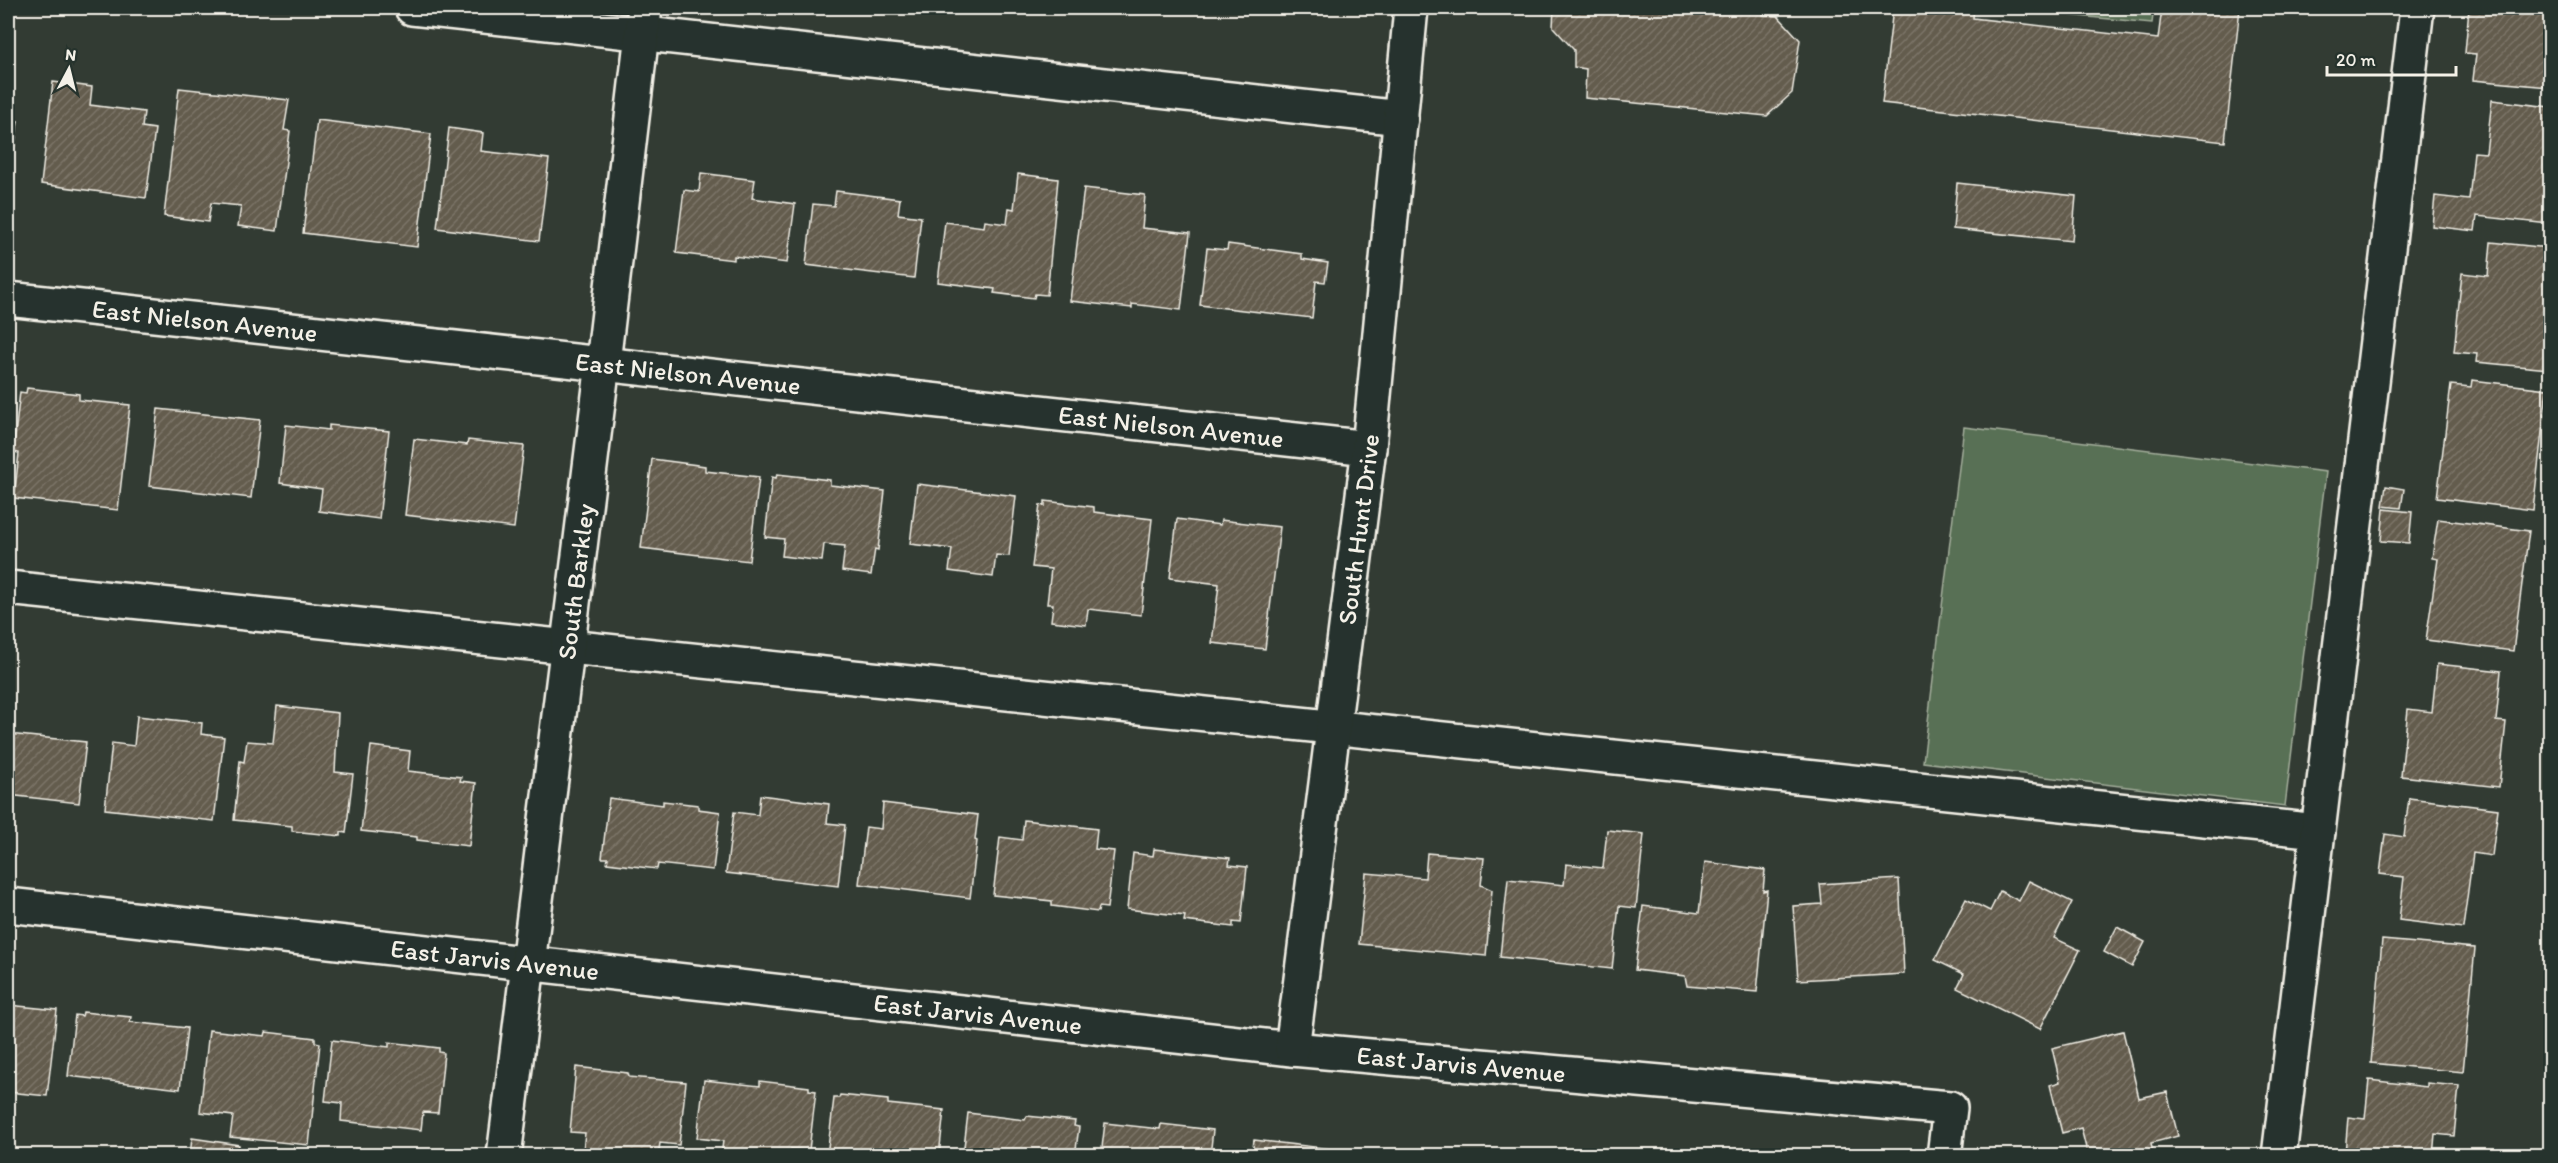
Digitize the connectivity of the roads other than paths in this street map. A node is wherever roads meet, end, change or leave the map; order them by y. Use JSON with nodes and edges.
{"nodes":[{"id":1,"x":412,"y":8,"type":"edge"},
{"id":2,"x":1412,"y":8,"type":"edge"},
{"id":3,"x":2417,"y":8,"type":"edge"},
{"id":4,"x":643,"y":20,"type":"edge"},
{"id":5,"x":1401,"y":118,"type":"junction"},
{"id":6,"x":8,"y":299,"type":"edge"},
{"id":7,"x":603,"y":363,"type":"junction"},
{"id":8,"x":1369,"y":447,"type":"junction"},
{"id":9,"x":8,"y":588,"type":"edge"},
{"id":10,"x":568,"y":645,"type":"junction"},
{"id":11,"x":1333,"y":728,"type":"junction"},
{"id":12,"x":2318,"y":831,"type":"junction"},
{"id":13,"x":8,"y":905,"type":"edge"},
{"id":14,"x":529,"y":965,"type":"junction"},
{"id":15,"x":1292,"y":1049,"type":"junction"},
{"id":16,"x":504,"y":1155,"type":"edge"},
{"id":17,"x":1944,"y":1155,"type":"edge"},
{"id":18,"x":2279,"y":1155,"type":"edge"}],
"edges":[{"from":1,"to":4,"type":"street"},
{"from":2,"to":5,"type":"street","name":"South Hunt Drive"},
{"from":3,"to":12,"type":"street"},
{"from":4,"to":5,"type":"street"},
{"from":4,"to":7,"type":"street","name":"South Barkley"},
{"from":5,"to":8,"type":"street","name":"South Hunt Drive"},
{"from":6,"to":7,"type":"street","name":"East Nielson Avenue"},
{"from":7,"to":8,"type":"street","name":"East Nielson Avenue"},
{"from":7,"to":10,"type":"street","name":"South Barkley"},
{"from":8,"to":11,"type":"street","name":"South Hunt Drive"},
{"from":9,"to":10,"type":"street"},
{"from":10,"to":11,"type":"street"},
{"from":10,"to":14,"type":"street","name":"South Barkley"},
{"from":11,"to":12,"type":"street"},
{"from":11,"to":15,"type":"street","name":"South Hunt Drive"},
{"from":12,"to":18,"type":"street"},
{"from":13,"to":14,"type":"street","name":"East Jarvis Avenue"},
{"from":14,"to":15,"type":"street","name":"East Jarvis Avenue"},
{"from":14,"to":16,"type":"street","name":"South Barkley"},
{"from":15,"to":17,"type":"street","name":"East Jarvis Avenue"}]}
